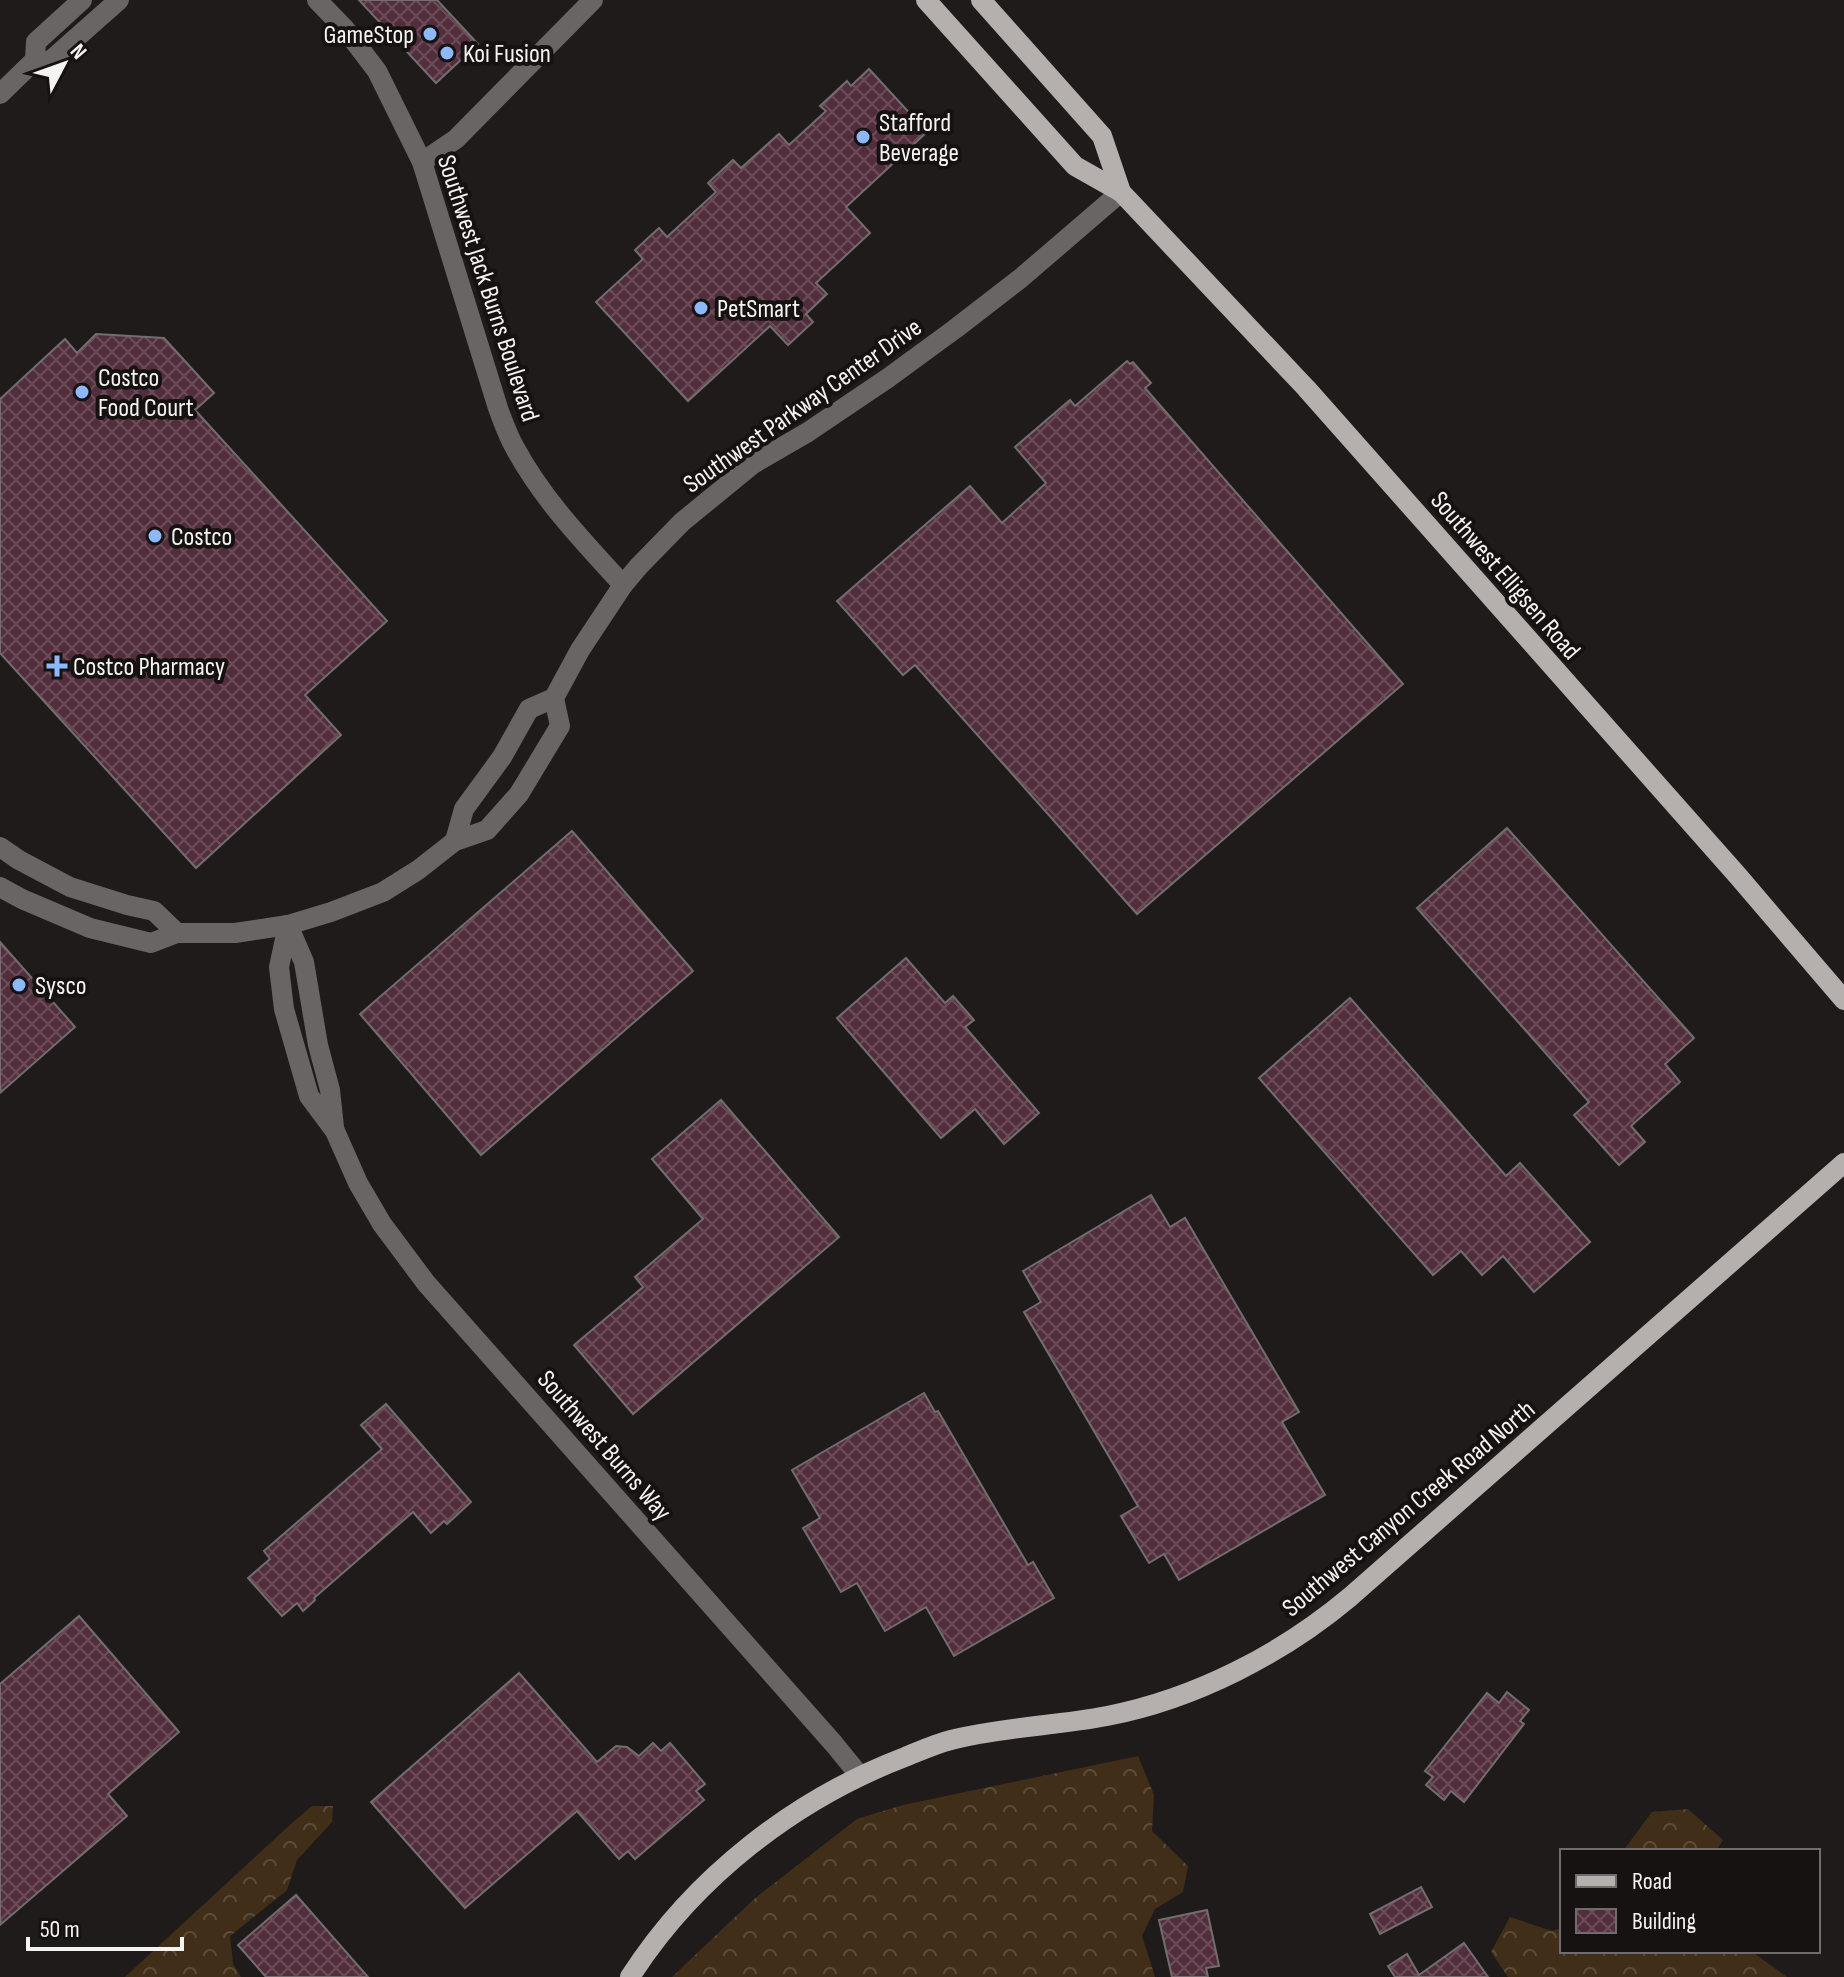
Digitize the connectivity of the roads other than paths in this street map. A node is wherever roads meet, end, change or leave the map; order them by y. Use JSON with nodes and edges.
{"nodes":[{"id":1,"x":82,"y":0,"type":"edge"},
{"id":2,"x":119,"y":0,"type":"edge"},
{"id":3,"x":317,"y":0,"type":"edge"},
{"id":4,"x":593,"y":0,"type":"edge"},
{"id":5,"x":926,"y":0,"type":"edge"},
{"id":6,"x":981,"y":0,"type":"edge"},
{"id":7,"x":35,"y":60,"type":"junction"},
{"id":8,"x":0,"y":94,"type":"edge"},
{"id":9,"x":422,"y":162,"type":"junction"},
{"id":10,"x":1121,"y":192,"type":"junction"},
{"id":11,"x":623,"y":585,"type":"junction"},
{"id":12,"x":554,"y":698,"type":"junction"},
{"id":13,"x":455,"y":841,"type":"junction"},
{"id":14,"x":0,"y":847,"type":"edge"},
{"id":15,"x":0,"y":887,"type":"edge"},
{"id":16,"x":288,"y":925,"type":"junction"},
{"id":17,"x":177,"y":933,"type":"junction"},
{"id":18,"x":1844,"y":1000,"type":"edge"},
{"id":19,"x":1844,"y":1163,"type":"edge"},
{"id":20,"x":860,"y":1776,"type":"junction"},
{"id":21,"x":630,"y":1977,"type":"edge"}],
"edges":[{"from":1,"to":7,"type":"street"},
{"from":2,"to":7,"type":"street"},
{"from":3,"to":9,"type":"street","name":"Southwest Jack Burns Boulevard"},
{"from":4,"to":9,"type":"street"},
{"from":5,"to":10,"type":"main road","name":"Southwest Elligsen Road"},
{"from":6,"to":10,"type":"main road","name":"Southwest Elligsen Road"},
{"from":7,"to":8,"type":"street"},
{"from":9,"to":11,"type":"street","name":"Southwest Jack Burns Boulevard"},
{"from":10,"to":11,"type":"street","name":"Southwest Parkway Center Drive"},
{"from":10,"to":18,"type":"main road","name":"Southwest Elligsen Road"},
{"from":11,"to":12,"type":"street","name":"Southwest Parkway Center Drive"},
{"from":12,"to":13,"type":"street","name":"Southwest Parkway Center Drive"},
{"from":12,"to":13,"type":"street","name":"Southwest Parkway Center Drive"},
{"from":13,"to":16,"type":"street","name":"Southwest Parkway Center Drive"},
{"from":14,"to":17,"type":"street"},
{"from":15,"to":17,"type":"street","name":"Southwest Parkway Center Drive"},
{"from":16,"to":17,"type":"street","name":"Southwest Parkway Center Drive"},
{"from":16,"to":20,"type":"street","name":"Southwest Burns Way"},
{"from":19,"to":20,"type":"main road","name":"Southwest Canyon Creek Road North"},
{"from":20,"to":21,"type":"main road","name":"Southwest Canyon Creek Road North"}]}
